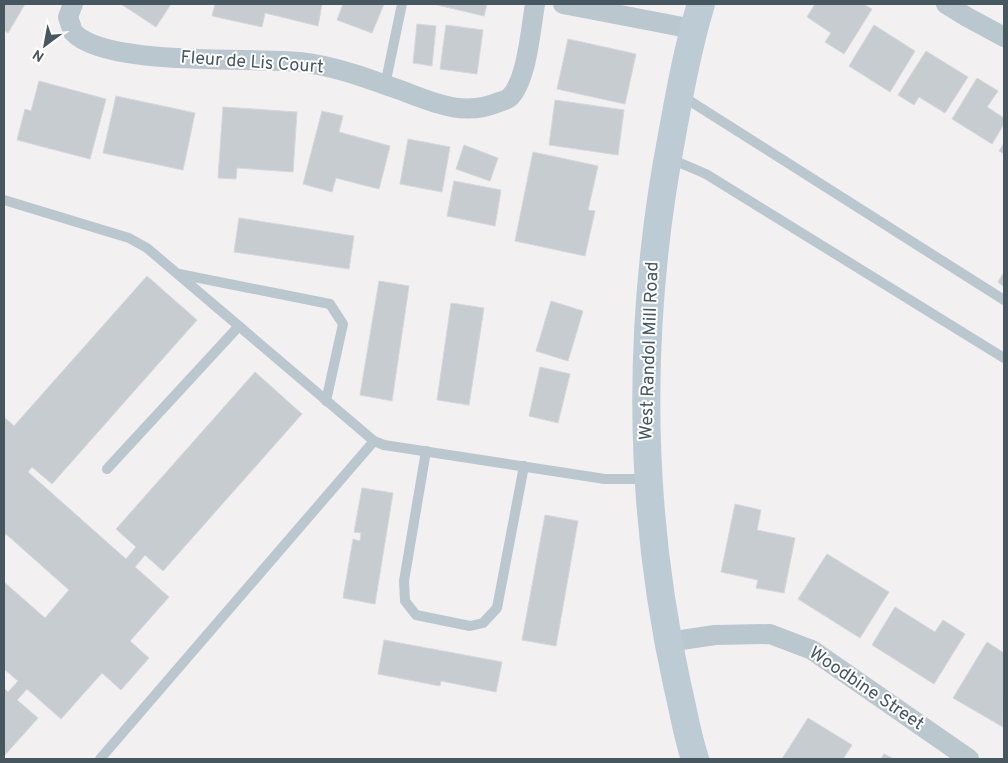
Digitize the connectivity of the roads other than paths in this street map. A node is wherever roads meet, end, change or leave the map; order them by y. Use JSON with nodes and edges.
{"nodes":[{"id":1,"x":72,"y":4,"type":"edge"},
{"id":2,"x":402,"y":4,"type":"edge"},
{"id":3,"x":535,"y":4,"type":"edge"},
{"id":4,"x":562,"y":4,"type":"edge"},
{"id":5,"x":701,"y":4,"type":"edge"},
{"id":6,"x":946,"y":4,"type":"edge"},
{"id":7,"x":693,"y":29,"type":"junction"},
{"id":8,"x":1004,"y":36,"type":"edge"},
{"id":9,"x":385,"y":85,"type":"junction"},
{"id":10,"x":679,"y":94,"type":"junction"},
{"id":11,"x":667,"y":157,"type":"junction"},
{"id":12,"x":4,"y":200,"type":"edge"},
{"id":13,"x":178,"y":274,"type":"junction"},
{"id":14,"x":1004,"y":300,"type":"edge"},
{"id":15,"x":240,"y":326,"type":"junction"},
{"id":16,"x":1004,"y":358,"type":"edge"},
{"id":17,"x":326,"y":401,"type":"junction"},
{"id":18,"x":374,"y":441,"type":"junction"},
{"id":19,"x":426,"y":451,"type":"junction"},
{"id":20,"x":524,"y":466,"type":"junction"},
{"id":21,"x":107,"y":470,"type":"dead end"},
{"id":22,"x":647,"y":479,"type":"junction"},
{"id":23,"x":668,"y":642,"type":"junction"},
{"id":24,"x":104,"y":755,"type":"edge"},
{"id":25,"x":116,"y":759,"type":"edge"},
{"id":26,"x":695,"y":759,"type":"edge"},
{"id":27,"x":968,"y":759,"type":"edge"}],
"edges":[{"from":1,"to":9,"type":"street","name":"Fleur de Lis Court"},
{"from":2,"to":9,"type":"lane"},
{"from":3,"to":9,"type":"street","name":"Fleur de Lis Court"},
{"from":4,"to":7,"type":"street"},
{"from":5,"to":7,"type":"main road","name":"West Randol Mill Road"},
{"from":6,"to":8,"type":"street"},
{"from":7,"to":10,"type":"main road","name":"West Randol Mill Road"},
{"from":10,"to":11,"type":"main road","name":"West Randol Mill Road"},
{"from":10,"to":14,"type":"lane"},
{"from":11,"to":16,"type":"lane"},
{"from":11,"to":22,"type":"main road","name":"West Randol Mill Road"},
{"from":12,"to":13,"type":"lane"},
{"from":13,"to":15,"type":"lane"},
{"from":13,"to":17,"type":"lane"},
{"from":15,"to":17,"type":"lane"},
{"from":15,"to":21,"type":"lane"},
{"from":17,"to":18,"type":"lane"},
{"from":18,"to":19,"type":"lane"},
{"from":18,"to":24,"type":"lane"},
{"from":19,"to":20,"type":"lane"},
{"from":19,"to":20,"type":"lane"},
{"from":20,"to":22,"type":"lane"},
{"from":22,"to":23,"type":"main road","name":"West Randol Mill Road"},
{"from":23,"to":26,"type":"main road","name":"West Randol Mill Road"},
{"from":23,"to":27,"type":"street","name":"Woodbine Street"},
{"from":24,"to":25,"type":"lane"}]}
